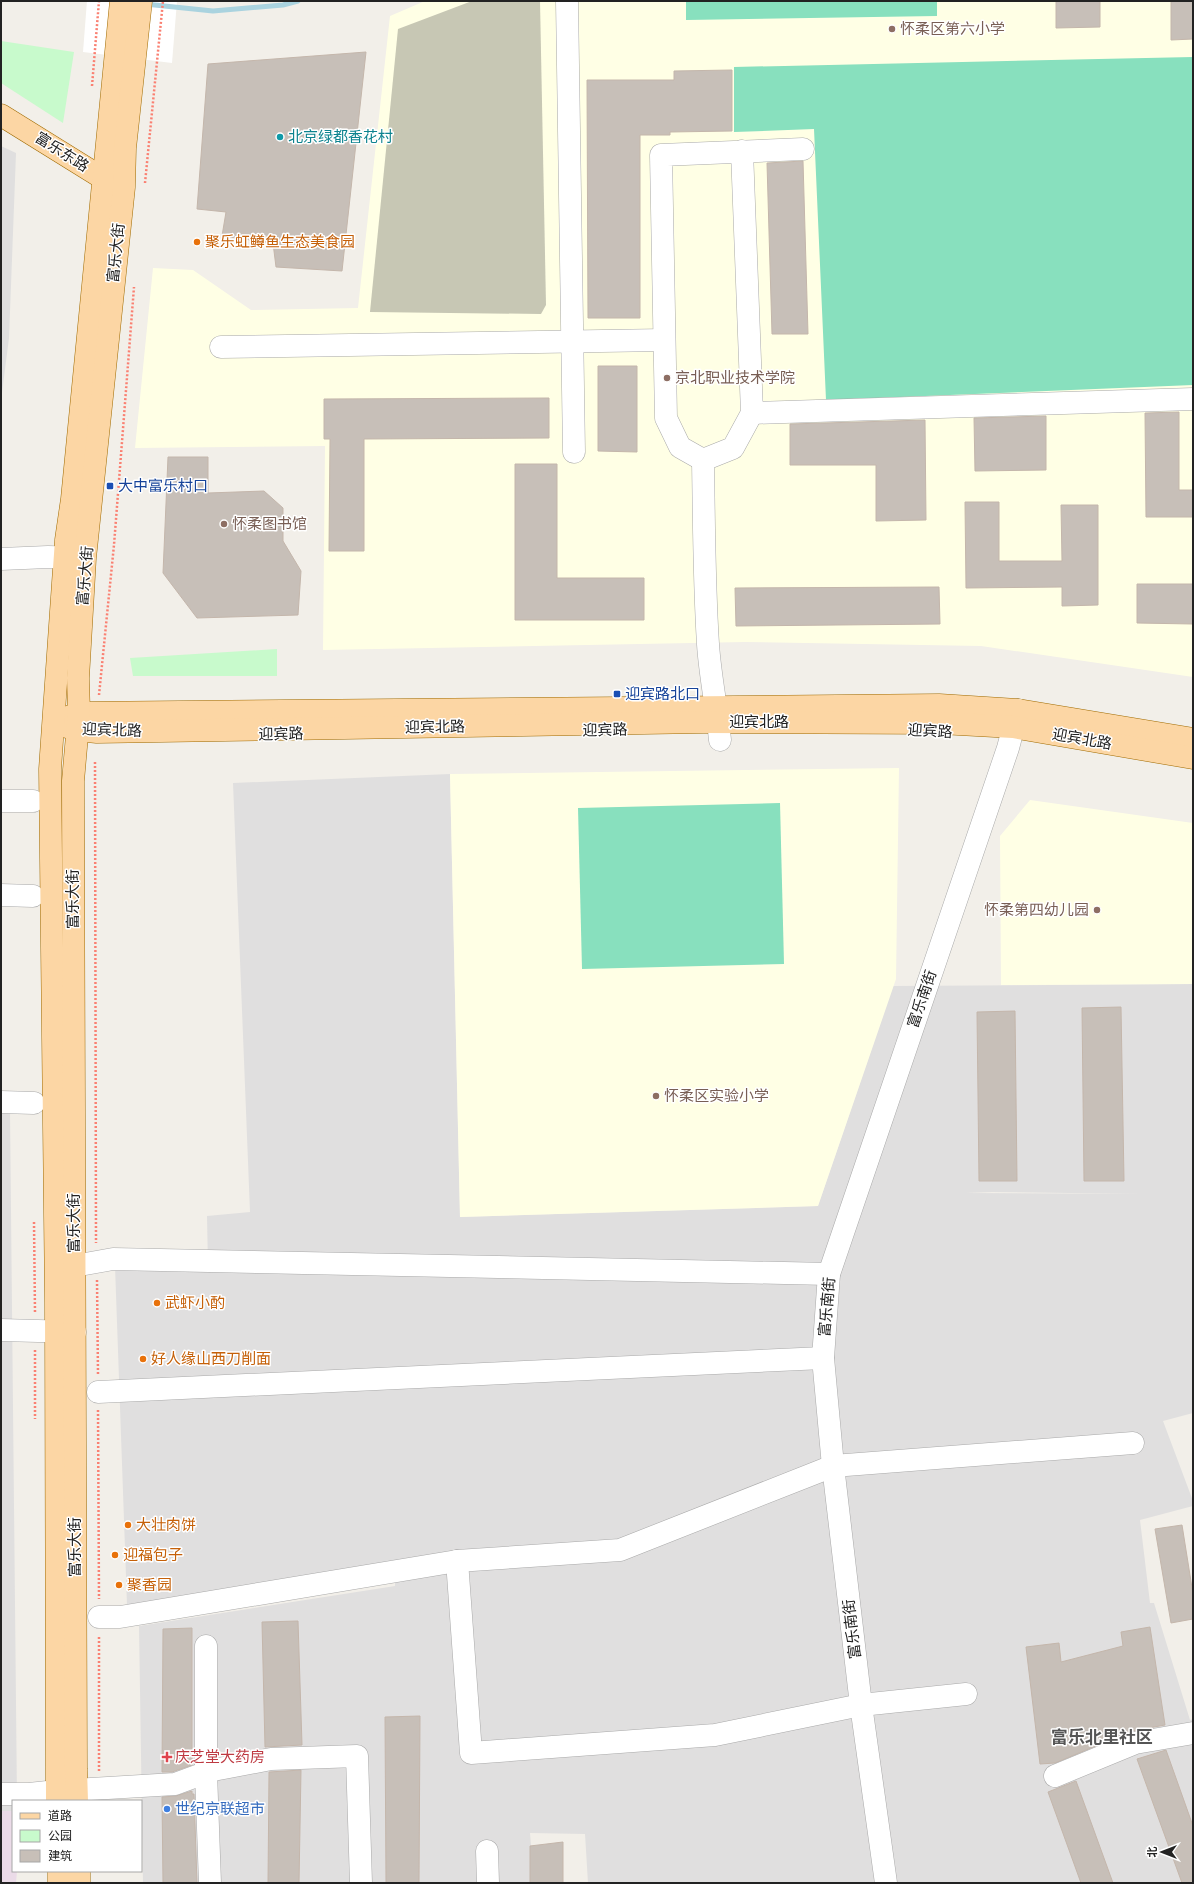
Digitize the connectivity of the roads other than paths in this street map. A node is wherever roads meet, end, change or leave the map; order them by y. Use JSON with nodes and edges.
{"nodes":[{"id":1,"x":121,"y":1,"type":"edge"},
{"id":2,"x":141,"y":1,"type":"edge"},
{"id":3,"x":567,"y":1,"type":"edge"},
{"id":4,"x":1,"y":115,"type":"edge"},
{"id":5,"x":803,"y":149,"type":"dead end"},
{"id":6,"x":742,"y":151,"type":"junction"},
{"id":7,"x":104,"y":179,"type":"junction"},
{"id":8,"x":134,"y":187,"type":"junction"},
{"id":9,"x":664,"y":340,"type":"junction"},
{"id":10,"x":571,"y":342,"type":"junction"},
{"id":11,"x":221,"y":347,"type":"dead end"},
{"id":12,"x":1193,"y":399,"type":"edge"},
{"id":13,"x":752,"y":413,"type":"junction"},
{"id":14,"x":574,"y":452,"type":"dead end"},
{"id":15,"x":703,"y":460,"type":"junction"},
{"id":16,"x":75,"y":558,"type":"junction"},
{"id":17,"x":1,"y":559,"type":"edge"},
{"id":18,"x":1016,"y":719,"type":"junction"},
{"id":19,"x":88,"y":722,"type":"junction"},
{"id":20,"x":53,"y":723,"type":"junction"},
{"id":21,"x":718,"y":723,"type":"junction"},
{"id":22,"x":1193,"y":739,"type":"edge"},
{"id":23,"x":1193,"y":758,"type":"edge"},
{"id":24,"x":1,"y":801,"type":"edge"},
{"id":25,"x":33,"y":801,"type":"dead end"},
{"id":26,"x":1,"y":895,"type":"edge"},
{"id":27,"x":33,"y":896,"type":"dead end"},
{"id":28,"x":1,"y":1102,"type":"edge"},
{"id":29,"x":34,"y":1103,"type":"dead end"},
{"id":30,"x":65,"y":1268,"type":"junction"},
{"id":31,"x":829,"y":1274,"type":"junction"},
{"id":32,"x":1,"y":1330,"type":"edge"},
{"id":33,"x":65,"y":1332,"type":"junction"},
{"id":34,"x":823,"y":1358,"type":"junction"},
{"id":35,"x":98,"y":1392,"type":"road end"},
{"id":36,"x":1133,"y":1443,"type":"dead end"},
{"id":37,"x":833,"y":1466,"type":"junction"},
{"id":38,"x":457,"y":1561,"type":"junction"},
{"id":39,"x":99,"y":1617,"type":"road end"},
{"id":40,"x":206,"y":1646,"type":"dead end"},
{"id":41,"x":966,"y":1694,"type":"dead end"},
{"id":42,"x":861,"y":1705,"type":"junction"},
{"id":43,"x":1193,"y":1733,"type":"edge"},
{"id":44,"x":206,"y":1773,"type":"junction"},
{"id":45,"x":1055,"y":1776,"type":"dead end"},
{"id":46,"x":1,"y":1794,"type":"edge"},
{"id":47,"x":67,"y":1796,"type":"edge"},
{"id":48,"x":487,"y":1851,"type":"dead end"},
{"id":49,"x":59,"y":1872,"type":"edge"},
{"id":50,"x":79,"y":1872,"type":"edge"},
{"id":51,"x":59,"y":1883,"type":"edge"},
{"id":52,"x":79,"y":1883,"type":"edge"},
{"id":53,"x":210,"y":1883,"type":"edge"},
{"id":54,"x":361,"y":1883,"type":"edge"},
{"id":55,"x":488,"y":1883,"type":"edge"},
{"id":56,"x":886,"y":1883,"type":"edge"}],
"edges":[{"from":1,"to":7,"type":"main road","name":"富乐大街"},
{"from":2,"to":8,"type":"main road","name":"富乐大街"},
{"from":3,"to":10,"type":"street"},
{"from":4,"to":7,"type":"main road","name":"富乐东路"},
{"from":5,"to":6,"type":"street"},
{"from":6,"to":9,"type":"street"},
{"from":6,"to":13,"type":"street"},
{"from":7,"to":8,"type":"main road","name":"富乐东路"},
{"from":7,"to":16,"type":"main road","name":"富乐大街"},
{"from":8,"to":16,"type":"main road","name":"富乐大街"},
{"from":9,"to":10,"type":"street"},
{"from":9,"to":15,"type":"street"},
{"from":10,"to":11,"type":"street"},
{"from":10,"to":14,"type":"street"},
{"from":12,"to":13,"type":"street"},
{"from":13,"to":15,"type":"street"},
{"from":15,"to":21,"type":"street"},
{"from":16,"to":17,"type":"street"},
{"from":16,"to":19,"type":"main road","name":"富乐大街"},
{"from":16,"to":20,"type":"main road","name":"富乐大街"},
{"from":18,"to":21,"type":"main road","name":"迎宾北路"},
{"from":18,"to":22,"type":"main road","name":"迎宾北路"},
{"from":18,"to":23,"type":"main road","name":"迎宾北路"},
{"from":18,"to":31,"type":"street","name":"富乐南街"},
{"from":19,"to":20,"type":"main road","name":"迎宾北路"},
{"from":19,"to":21,"type":"main road","name":"迎宾北路"},
{"from":19,"to":30,"type":"main road","name":"富乐大街"},
{"from":20,"to":30,"type":"main road","name":"富乐大街"},
{"from":24,"to":25,"type":"street"},
{"from":26,"to":27,"type":"street"},
{"from":28,"to":29,"type":"street"},
{"from":30,"to":31,"type":"street"},
{"from":30,"to":33,"type":"main road","name":"富乐大街"},
{"from":31,"to":34,"type":"street","name":"富乐南街"},
{"from":32,"to":33,"type":"street"},
{"from":33,"to":47,"type":"main road","name":"富乐大街"},
{"from":34,"to":35,"type":"street"},
{"from":34,"to":37,"type":"street","name":"富乐南街"},
{"from":36,"to":37,"type":"street"},
{"from":37,"to":38,"type":"street"},
{"from":37,"to":42,"type":"street","name":"富乐南街"},
{"from":38,"to":39,"type":"street"},
{"from":38,"to":42,"type":"street"},
{"from":40,"to":44,"type":"street"},
{"from":41,"to":42,"type":"street"},
{"from":42,"to":56,"type":"street","name":"富乐南街"},
{"from":43,"to":45,"type":"street"},
{"from":44,"to":47,"type":"street"},
{"from":44,"to":53,"type":"street"},
{"from":44,"to":54,"type":"street"},
{"from":46,"to":47,"type":"street"},
{"from":48,"to":55,"type":"street"},
{"from":49,"to":51,"type":"main road"},
{"from":50,"to":52,"type":"main road"}]}
